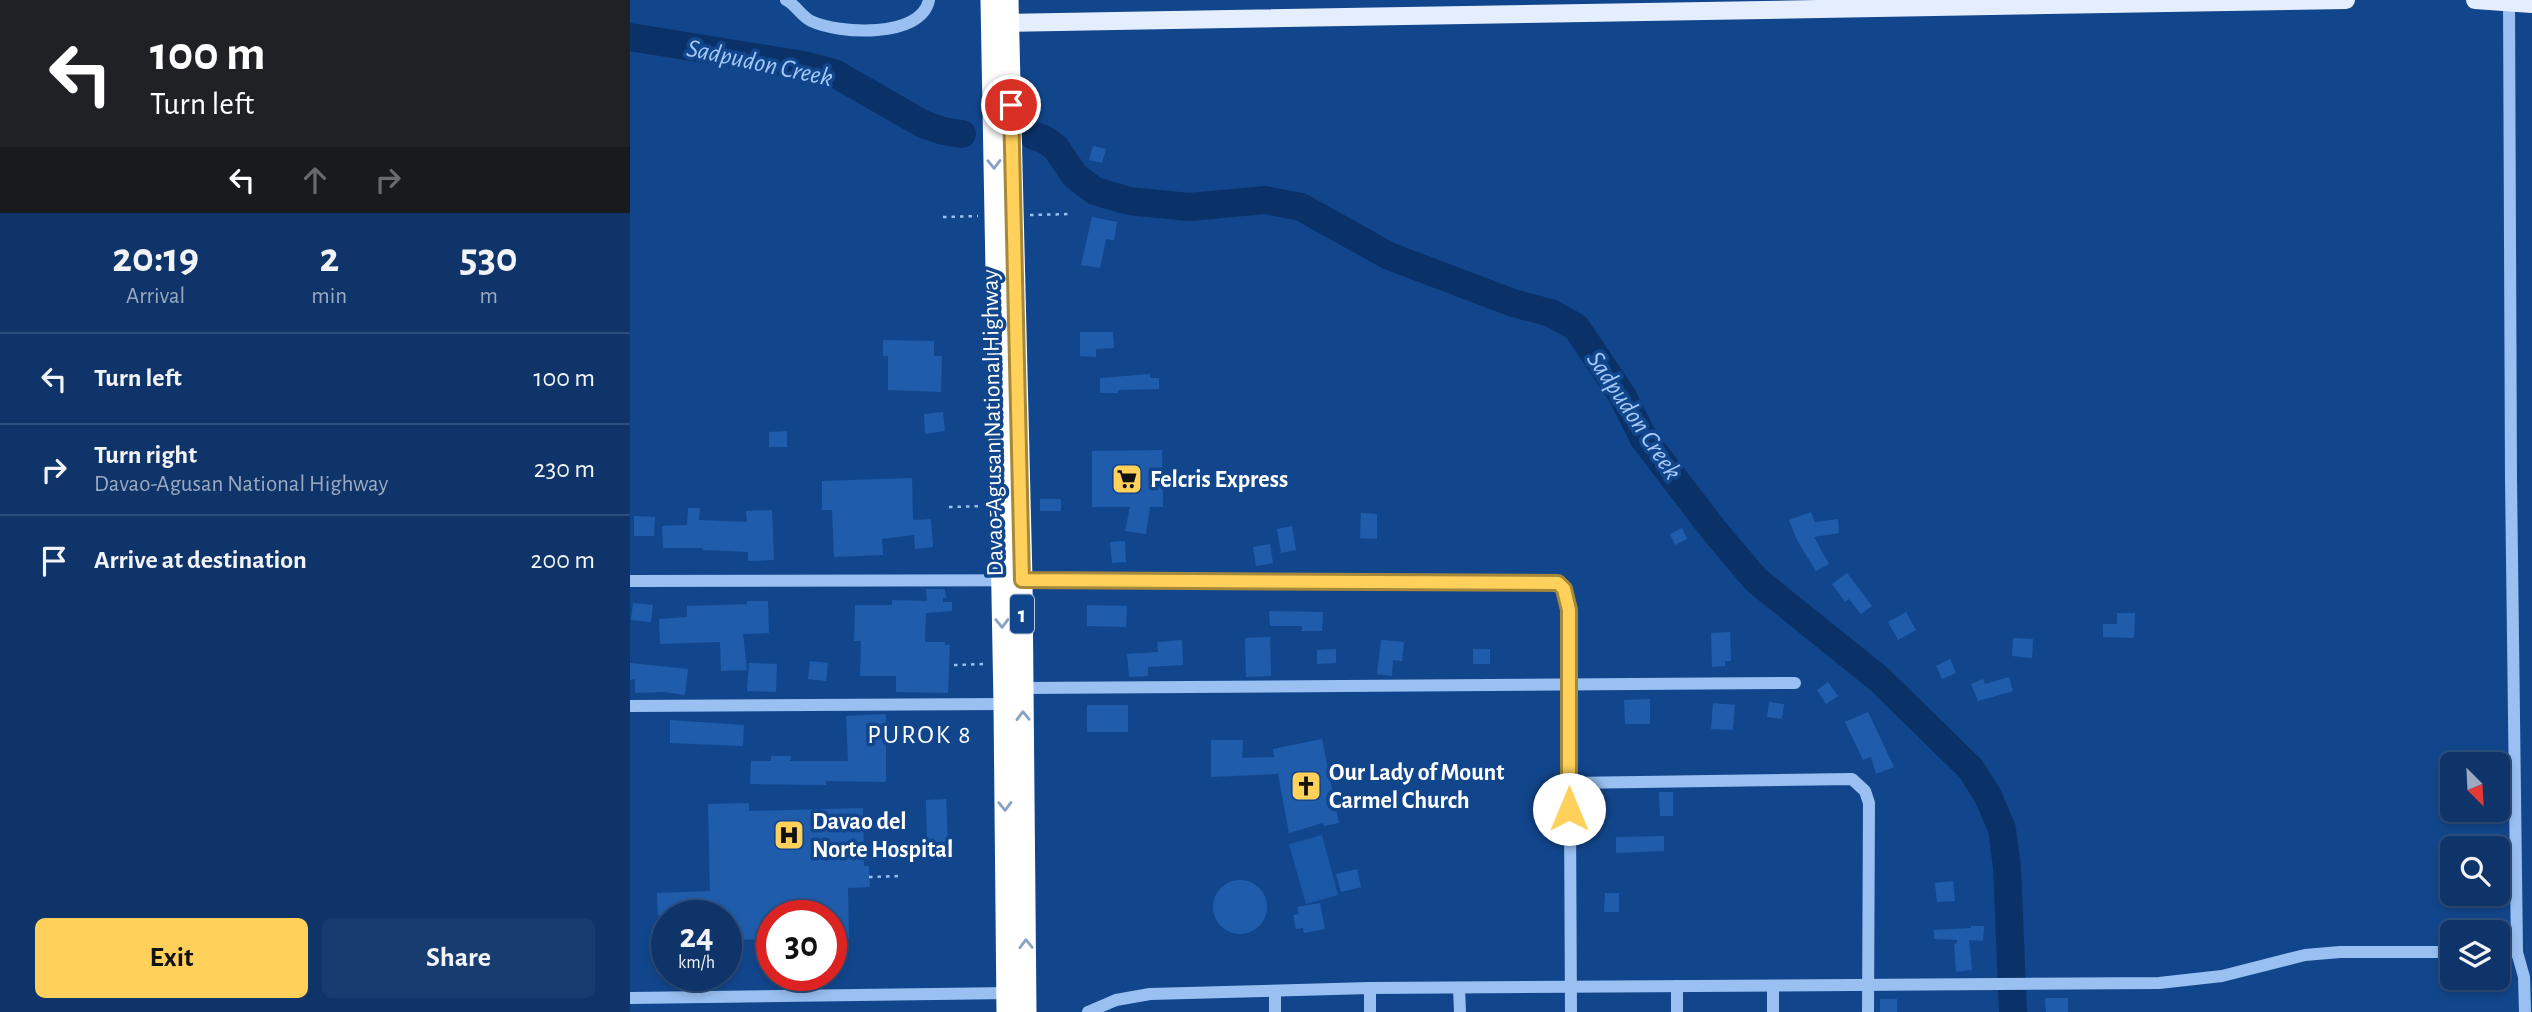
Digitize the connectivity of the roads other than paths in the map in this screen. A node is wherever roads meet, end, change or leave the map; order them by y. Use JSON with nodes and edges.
{"nodes":[{"id":1,"x":786,"y":0,"type":"edge"},
{"id":2,"x":929,"y":0,"type":"edge"},
{"id":3,"x":991,"y":0,"type":"edge"},
{"id":4,"x":1008,"y":0,"type":"edge"},
{"id":5,"x":2346,"y":0,"type":"edge"},
{"id":6,"x":2475,"y":0,"type":"edge"},
{"id":7,"x":2509,"y":1,"type":"edge"},
{"id":8,"x":2532,"y":4,"type":"edge"},
{"id":9,"x":1000,"y":22,"type":"junction"},
{"id":10,"x":1009,"y":475,"type":"junction"},
{"id":11,"x":1012,"y":580,"type":"junction"},
{"id":12,"x":630,"y":581,"type":"edge"},
{"id":13,"x":1795,"y":683,"type":"dead end"},
{"id":14,"x":1569,"y":684,"type":"junction"},
{"id":15,"x":1023,"y":688,"type":"junction"},
{"id":16,"x":1004,"y":705,"type":"junction"},
{"id":17,"x":630,"y":706,"type":"edge"},
{"id":18,"x":1569,"y":783,"type":"junction"},
{"id":19,"x":1015,"y":849,"type":"junction"},
{"id":20,"x":2440,"y":952,"type":"edge"},
{"id":21,"x":2510,"y":952,"type":"edge"},
{"id":22,"x":2517,"y":952,"type":"junction"},
{"id":23,"x":1677,"y":986,"type":"junction"},
{"id":24,"x":1773,"y":986,"type":"junction"},
{"id":25,"x":1868,"y":986,"type":"junction"},
{"id":26,"x":1370,"y":988,"type":"junction"},
{"id":27,"x":1460,"y":988,"type":"junction"},
{"id":28,"x":1571,"y":988,"type":"junction"},
{"id":29,"x":1275,"y":991,"type":"junction"},
{"id":30,"x":680,"y":997,"type":"junction"},
{"id":31,"x":630,"y":998,"type":"edge"},
{"id":32,"x":1016,"y":1002,"type":"edge"},
{"id":33,"x":681,"y":1012,"type":"edge"},
{"id":34,"x":1088,"y":1012,"type":"edge"},
{"id":35,"x":1275,"y":1012,"type":"edge"},
{"id":36,"x":1370,"y":1012,"type":"edge"},
{"id":37,"x":1460,"y":1012,"type":"edge"},
{"id":38,"x":1571,"y":1012,"type":"edge"},
{"id":39,"x":1677,"y":1012,"type":"edge"},
{"id":40,"x":1773,"y":1012,"type":"edge"},
{"id":41,"x":1868,"y":1012,"type":"edge"},
{"id":42,"x":2525,"y":1012,"type":"edge"}],
"edges":[{"from":1,"to":2,"type":"street"},
{"from":3,"to":9,"type":"highway","name":"Davao-Agusan National Highway","number":"1"},
{"from":4,"to":9,"type":"highway","name":"Davao-Agusan National Highway","number":"1"},
{"from":5,"to":9,"type":"main road"},
{"from":6,"to":7,"type":"main road"},
{"from":7,"to":8,"type":"main road"},
{"from":7,"to":22,"type":"street"},
{"from":9,"to":10,"type":"highway","name":"Davao-Agusan National Highway","number":"1"},
{"from":10,"to":11,"type":"highway","name":"Davao-Agusan National Highway","number":"1"},
{"from":10,"to":11,"type":"highway","name":"Davao-Agusan National Highway","number":"1"},
{"from":11,"to":12,"type":"street"},
{"from":11,"to":14,"type":"street"},
{"from":11,"to":15,"type":"highway","name":"Davao-Agusan National Highway","number":"1"},
{"from":11,"to":16,"type":"highway","name":"Davao-Agusan National Highway","number":"1","one_way":true},
{"from":13,"to":14,"type":"street"},
{"from":14,"to":15,"type":"street"},
{"from":14,"to":18,"type":"street"},
{"from":19,"to":15,"type":"highway","name":"Davao-Agusan National Highway","number":"1","one_way":true},
{"from":16,"to":17,"type":"street"},
{"from":16,"to":19,"type":"highway","name":"Davao-Agusan National Highway","number":"1","one_way":true},
{"from":18,"to":25,"type":"street"},
{"from":18,"to":28,"type":"street"},
{"from":19,"to":32,"type":"highway","name":"Davao-Agusan National Highway","number":"1"},
{"from":20,"to":25,"type":"street"},
{"from":21,"to":22,"type":"street"},
{"from":22,"to":42,"type":"street"},
{"from":23,"to":24,"type":"street"},
{"from":23,"to":28,"type":"street"},
{"from":23,"to":39,"type":"street"},
{"from":24,"to":25,"type":"street"},
{"from":24,"to":40,"type":"street"},
{"from":25,"to":41,"type":"street"},
{"from":26,"to":27,"type":"street"},
{"from":26,"to":29,"type":"street"},
{"from":26,"to":36,"type":"street"},
{"from":27,"to":28,"type":"street"},
{"from":27,"to":37,"type":"street"},
{"from":28,"to":38,"type":"street"},
{"from":29,"to":34,"type":"street"},
{"from":29,"to":35,"type":"street"},
{"from":30,"to":31,"type":"street"},
{"from":30,"to":32,"type":"street"},
{"from":30,"to":33,"type":"street"}]}
